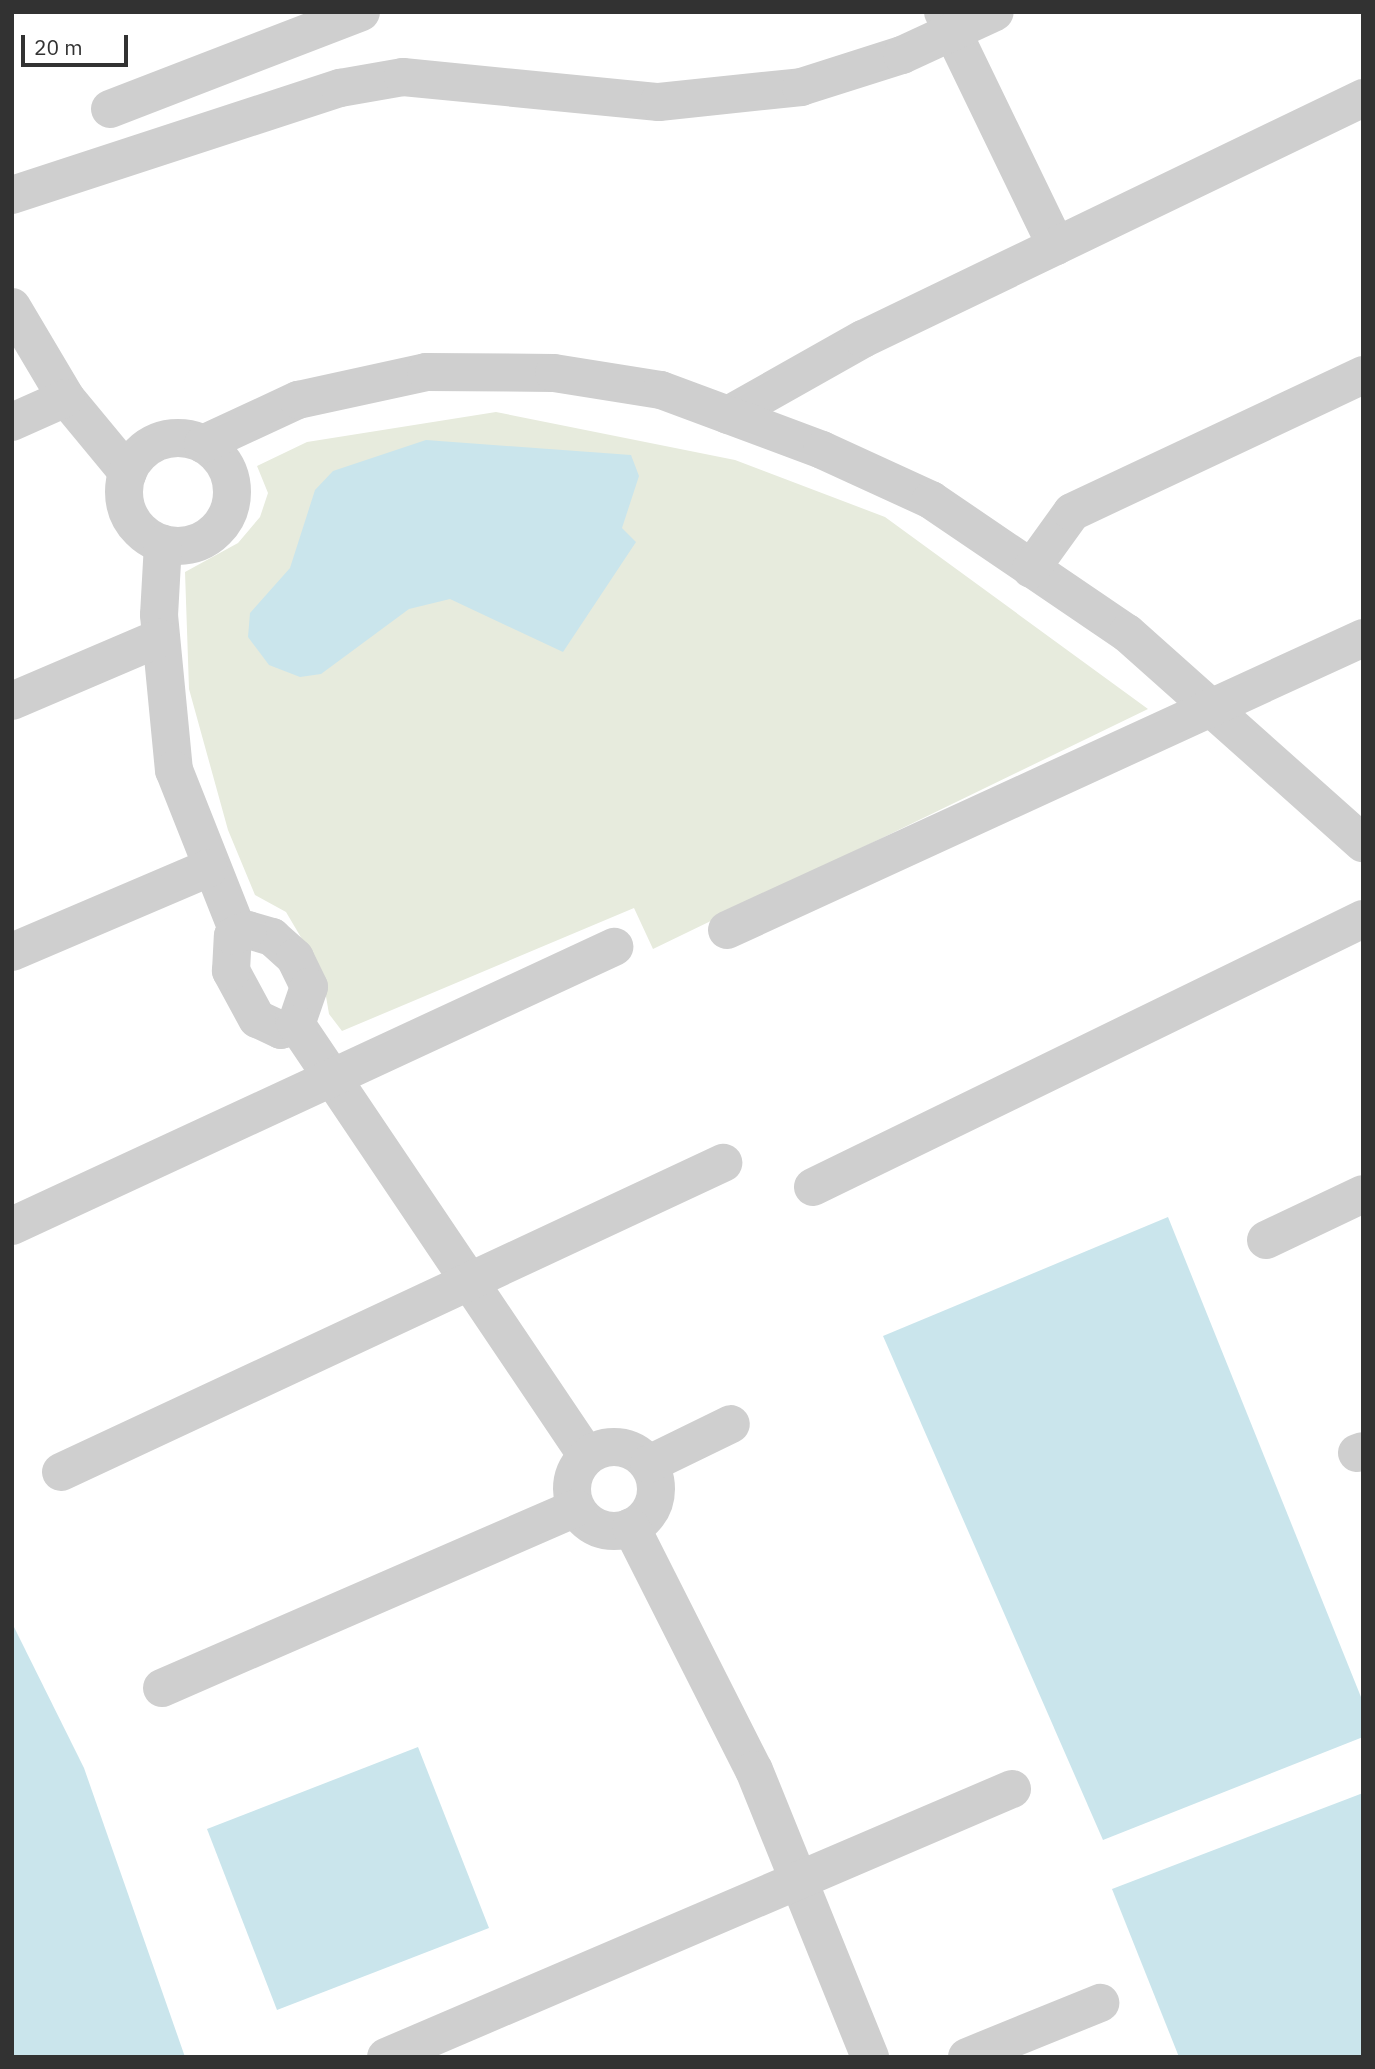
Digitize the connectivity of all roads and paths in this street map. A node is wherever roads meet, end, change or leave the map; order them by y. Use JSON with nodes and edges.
{"nodes":[{"id":1,"x":361,"y":12,"type":"edge"},
{"id":2,"x":995,"y":12,"type":"edge"},
{"id":3,"x":948,"y":22,"type":"edge"},
{"id":4,"x":1363,"y":98,"type":"edge"},
{"id":5,"x":110,"y":109,"type":"dead end"},
{"id":6,"x":12,"y":195,"type":"edge"},
{"id":7,"x":1056,"y":246,"type":"junction"},
{"id":8,"x":12,"y":307,"type":"edge"},
{"id":9,"x":1363,"y":375,"type":"edge"},
{"id":10,"x":66,"y":398,"type":"junction"},
{"id":11,"x":728,"y":415,"type":"junction"},
{"id":12,"x":12,"y":422,"type":"edge"},
{"id":13,"x":203,"y":444,"type":"junction"},
{"id":14,"x":128,"y":473,"type":"junction"},
{"id":15,"x":163,"y":544,"type":"junction"},
{"id":16,"x":1031,"y":569,"type":"junction"},
{"id":17,"x":160,"y":638,"type":"junction"},
{"id":18,"x":1363,"y":638,"type":"edge"},
{"id":19,"x":12,"y":701,"type":"edge"},
{"id":20,"x":1212,"y":707,"type":"junction"},
{"id":21,"x":1363,"y":843,"type":"edge"},
{"id":22,"x":209,"y":868,"type":"junction"},
{"id":23,"x":1363,"y":919,"type":"edge"},
{"id":24,"x":727,"y":930,"type":"dead end"},
{"id":25,"x":239,"y":934,"type":"junction"},
{"id":26,"x":614,"y":947,"type":"dead end"},
{"id":27,"x":12,"y":952,"type":"edge"},
{"id":28,"x":296,"y":1024,"type":"junction"},
{"id":29,"x":333,"y":1078,"type":"junction"},
{"id":30,"x":723,"y":1163,"type":"dead end"},
{"id":31,"x":813,"y":1187,"type":"dead end"},
{"id":32,"x":1363,"y":1194,"type":"edge"},
{"id":33,"x":12,"y":1226,"type":"edge"},
{"id":34,"x":1266,"y":1240,"type":"dead end"},
{"id":35,"x":473,"y":1280,"type":"junction"},
{"id":36,"x":731,"y":1424,"type":"dead end"},
{"id":37,"x":587,"y":1456,"type":"junction"},
{"id":38,"x":649,"y":1464,"type":"junction"},
{"id":39,"x":61,"y":1472,"type":"dead end"},
{"id":40,"x":576,"y":1508,"type":"junction"},
{"id":41,"x":631,"y":1527,"type":"junction"},
{"id":42,"x":162,"y":1688,"type":"dead end"},
{"id":43,"x":1012,"y":1789,"type":"dead end"},
{"id":44,"x":800,"y":1880,"type":"junction"},
{"id":45,"x":1100,"y":2003,"type":"dead end"},
{"id":46,"x":386,"y":2057,"type":"edge"},
{"id":47,"x":870,"y":2057,"type":"edge"},
{"id":48,"x":967,"y":2057,"type":"edge"}],
"edges":[{"from":1,"to":5,"type":"street"},
{"from":2,"to":3,"type":"street"},
{"from":3,"to":6,"type":"street"},
{"from":3,"to":7,"type":"street"},
{"from":4,"to":7,"type":"street"},
{"from":7,"to":11,"type":"street"},
{"from":8,"to":10,"type":"street"},
{"from":9,"to":16,"type":"street"},
{"from":10,"to":12,"type":"street"},
{"from":10,"to":14,"type":"street"},
{"from":11,"to":13,"type":"street"},
{"from":11,"to":16,"type":"street"},
{"from":13,"to":14,"type":"street"},
{"from":13,"to":15,"type":"street"},
{"from":14,"to":15,"type":"street"},
{"from":15,"to":17,"type":"street"},
{"from":16,"to":20,"type":"street"},
{"from":17,"to":19,"type":"street"},
{"from":17,"to":22,"type":"street"},
{"from":18,"to":20,"type":"street"},
{"from":20,"to":21,"type":"street"},
{"from":20,"to":24,"type":"street"},
{"from":22,"to":25,"type":"street"},
{"from":22,"to":27,"type":"street"},
{"from":23,"to":31,"type":"street"},
{"from":25,"to":28,"type":"street"},
{"from":25,"to":28,"type":"street"},
{"from":26,"to":29,"type":"street"},
{"from":28,"to":29,"type":"street"},
{"from":29,"to":33,"type":"street"},
{"from":29,"to":35,"type":"street"},
{"from":30,"to":35,"type":"street"},
{"from":32,"to":34,"type":"street"},
{"from":35,"to":37,"type":"street"},
{"from":35,"to":39,"type":"street"},
{"from":36,"to":38,"type":"street"},
{"from":37,"to":38,"type":"street"},
{"from":37,"to":40,"type":"street"},
{"from":38,"to":41,"type":"street"},
{"from":40,"to":41,"type":"street"},
{"from":40,"to":42,"type":"street"},
{"from":41,"to":44,"type":"street"},
{"from":43,"to":44,"type":"street"},
{"from":44,"to":46,"type":"street"},
{"from":44,"to":47,"type":"street"},
{"from":45,"to":48,"type":"street"}]}
